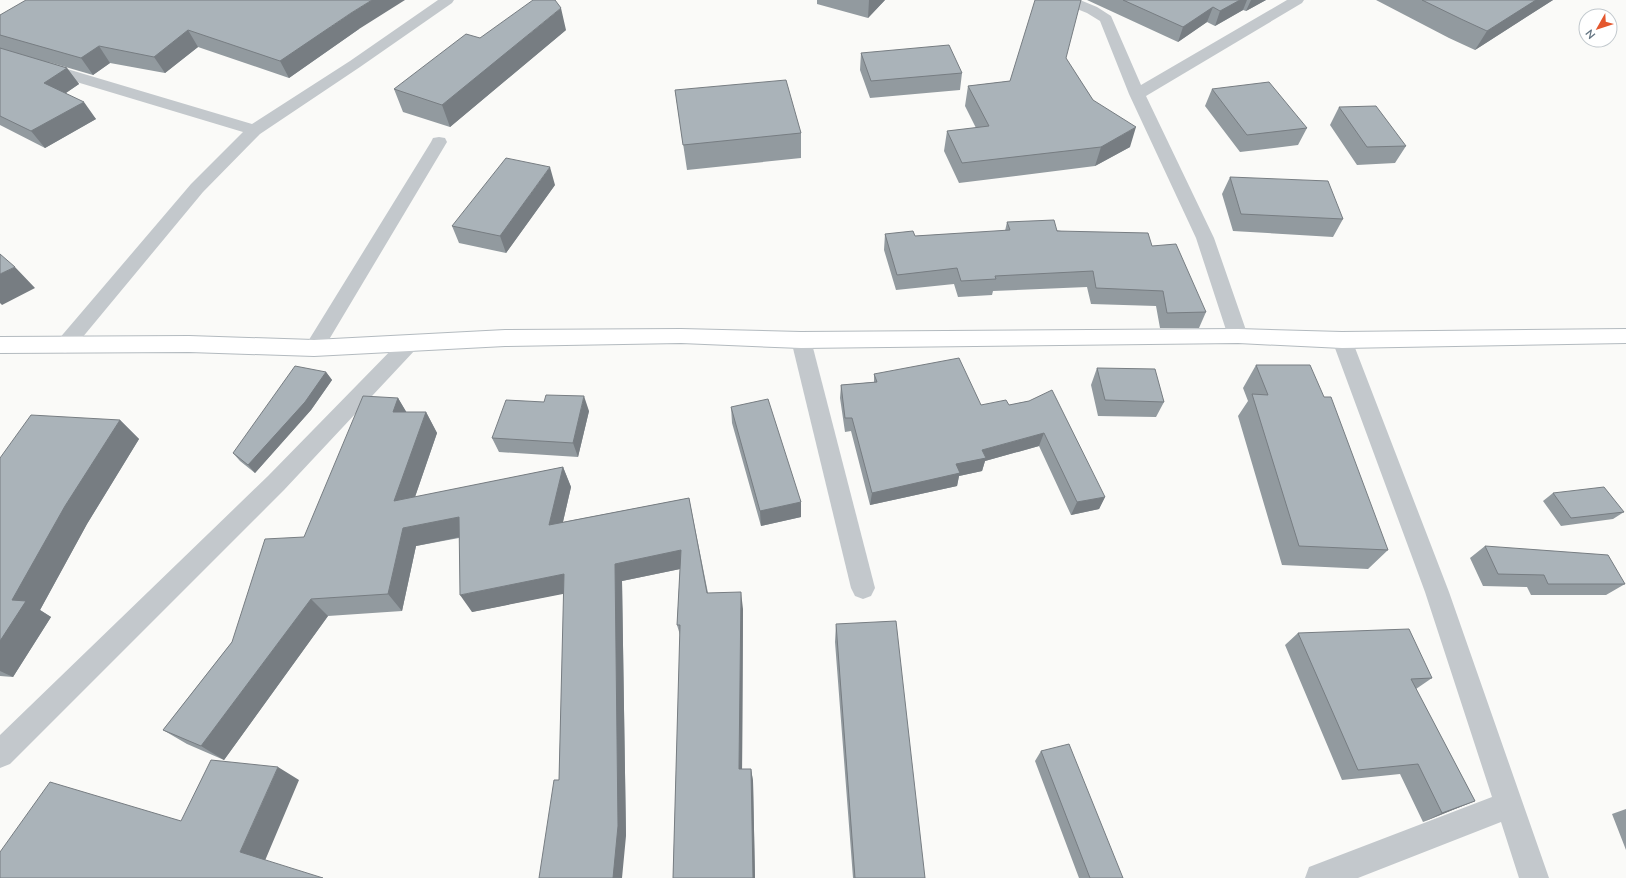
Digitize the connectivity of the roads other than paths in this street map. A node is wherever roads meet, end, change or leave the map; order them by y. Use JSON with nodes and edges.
{"nodes":[{"id":1,"x":447,"y":0,"type":"edge"},
{"id":2,"x":1067,"y":0,"type":"edge"},
{"id":3,"x":1297,"y":0,"type":"edge"},
{"id":4,"x":0,"y":54,"type":"edge"},
{"id":5,"x":1136,"y":94,"type":"junction"},
{"id":6,"x":254,"y":130,"type":"junction"},
{"id":7,"x":439,"y":142,"type":"dead end"},
{"id":8,"x":1238,"y":336,"type":"junction"},
{"id":9,"x":1626,"y":336,"type":"edge"},
{"id":10,"x":801,"y":340,"type":"junction"},
{"id":11,"x":1342,"y":340,"type":"junction"},
{"id":12,"x":410,"y":344,"type":"junction"},
{"id":13,"x":0,"y":345,"type":"edge"},
{"id":14,"x":65,"y":345,"type":"junction"},
{"id":15,"x":314,"y":348,"type":"junction"},
{"id":16,"x":863,"y":588,"type":"dead end"},
{"id":17,"x":0,"y":754,"type":"edge"},
{"id":18,"x":1508,"y":805,"type":"junction"},
{"id":19,"x":1320,"y":878,"type":"edge"},
{"id":20,"x":1534,"y":878,"type":"edge"}],
"edges":[{"from":1,"to":6,"type":"street"},
{"from":2,"to":5,"type":"street"},
{"from":3,"to":5,"type":"street"},
{"from":4,"to":6,"type":"street"},
{"from":5,"to":8,"type":"street"},
{"from":6,"to":14,"type":"street"},
{"from":7,"to":15,"type":"street"},
{"from":8,"to":10,"type":"street"},
{"from":8,"to":11,"type":"street"},
{"from":9,"to":11,"type":"street"},
{"from":10,"to":12,"type":"street"},
{"from":10,"to":16,"type":"lane"},
{"from":11,"to":18,"type":"street"},
{"from":12,"to":15,"type":"street"},
{"from":12,"to":17,"type":"street"},
{"from":13,"to":14,"type":"street"},
{"from":14,"to":15,"type":"street"},
{"from":18,"to":19,"type":"street"},
{"from":18,"to":20,"type":"street"}]}
